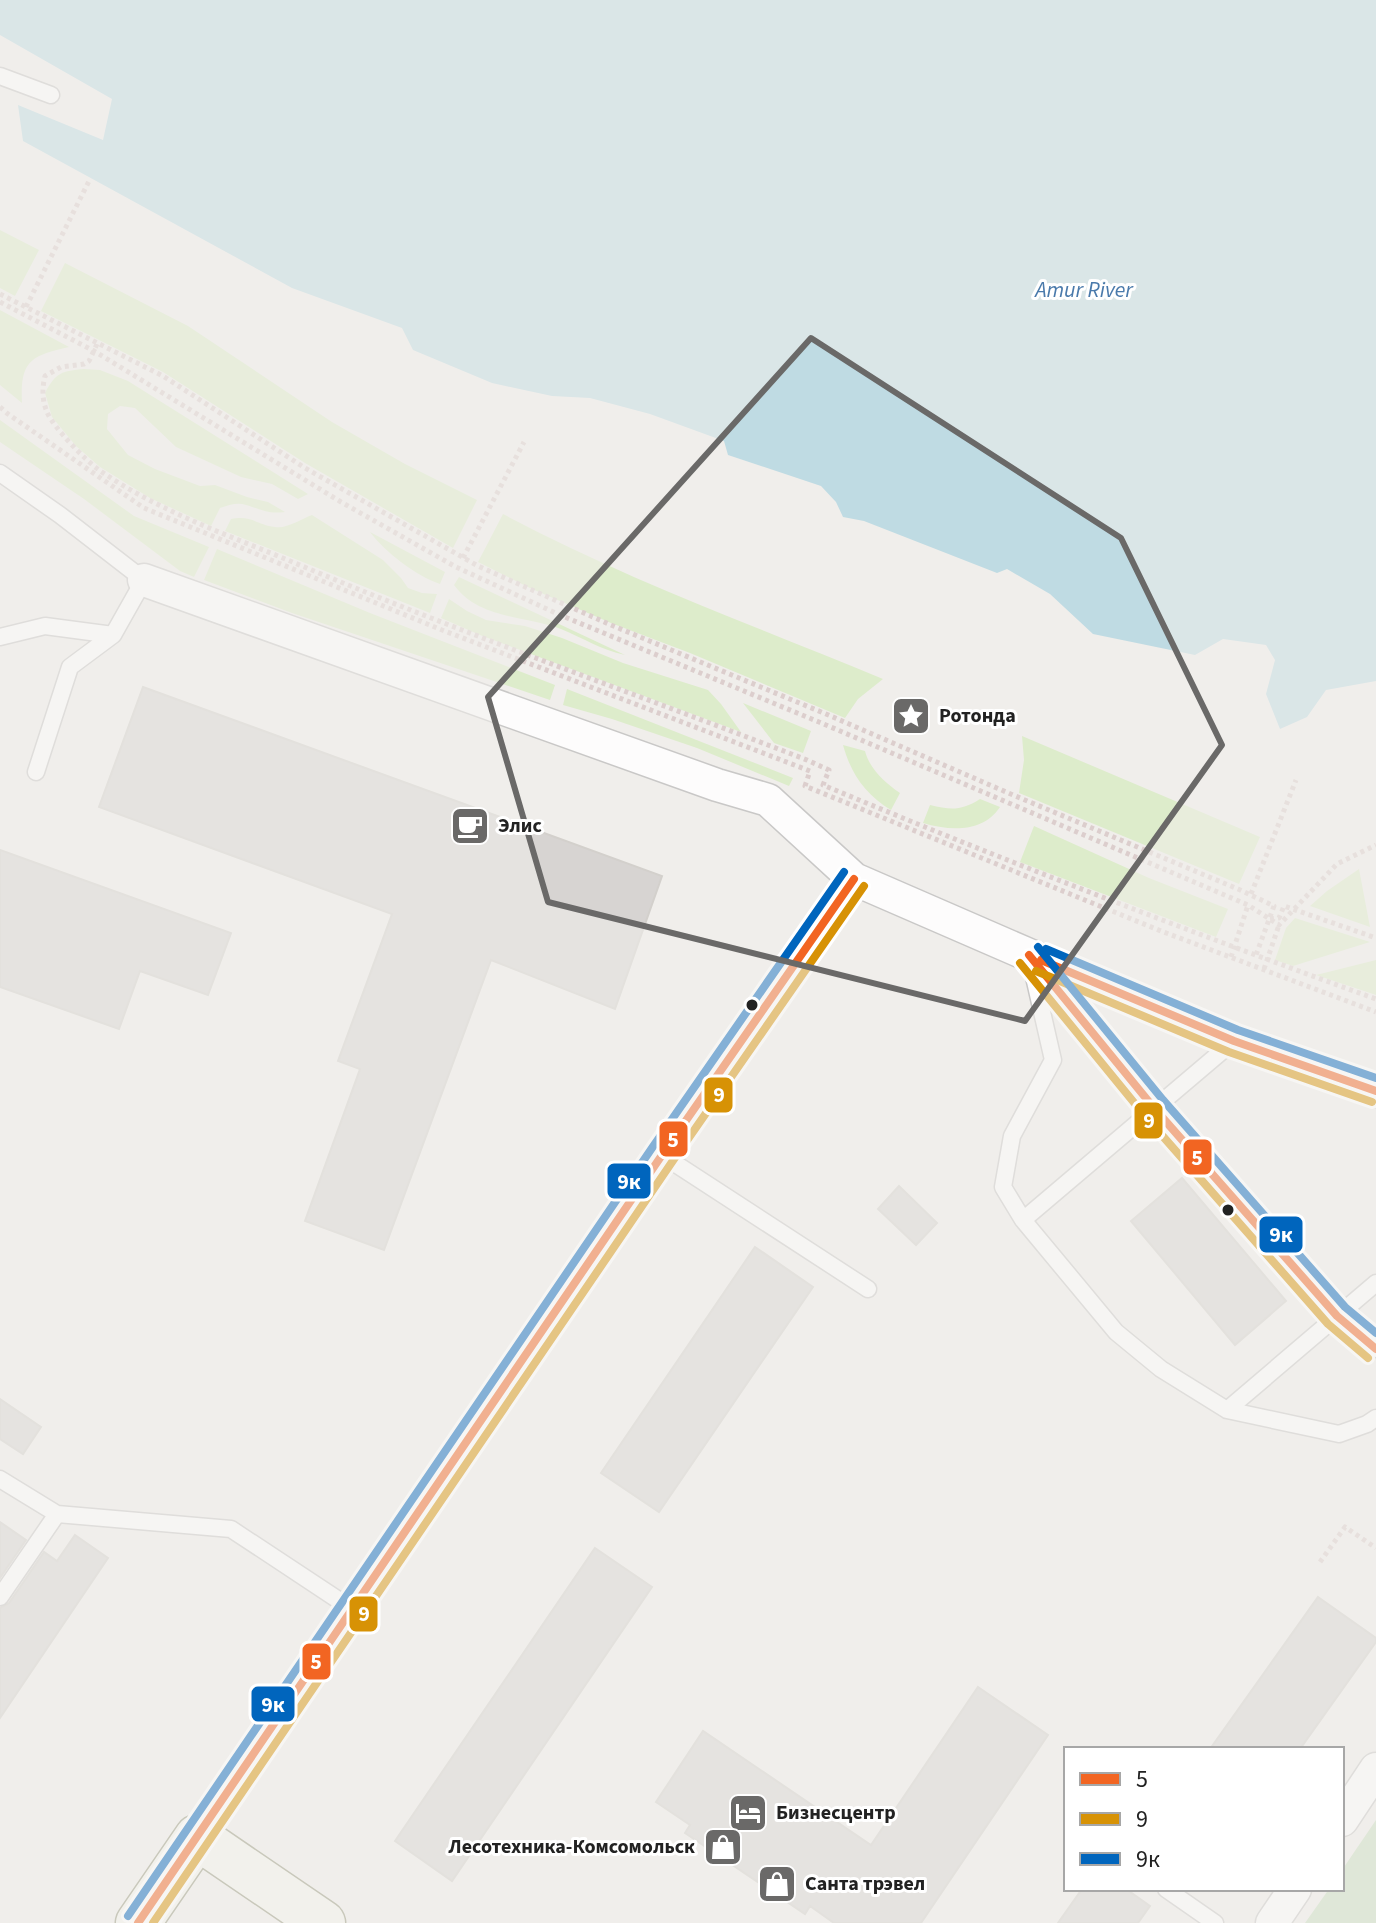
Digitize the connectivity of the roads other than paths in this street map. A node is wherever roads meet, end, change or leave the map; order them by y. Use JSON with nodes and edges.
{"nodes":[{"id":1,"x":0,"y":76,"type":"edge"},
{"id":2,"x":51,"y":95,"type":"dead end"},
{"id":3,"x":0,"y":473,"type":"edge"},
{"id":4,"x":144,"y":580,"type":"junction"},
{"id":5,"x":113,"y":635,"type":"junction"},
{"id":6,"x":0,"y":637,"type":"edge"},
{"id":7,"x":36,"y":772,"type":"dead end"},
{"id":8,"x":854,"y":879,"type":"junction"},
{"id":9,"x":1029,"y":955,"type":"junction"},
{"id":10,"x":1234,"y":1041,"type":"junction"},
{"id":11,"x":1376,"y":1091,"type":"edge"},
{"id":12,"x":1154,"y":1108,"type":"junction"},
{"id":13,"x":662,"y":1155,"type":"junction"},
{"id":14,"x":1023,"y":1220,"type":"junction"},
{"id":15,"x":1376,"y":1283,"type":"edge"},
{"id":16,"x":868,"y":1289,"type":"dead end"},
{"id":17,"x":1337,"y":1316,"type":"junction"},
{"id":18,"x":1376,"y":1349,"type":"edge"},
{"id":19,"x":1227,"y":1410,"type":"junction"},
{"id":20,"x":1376,"y":1418,"type":"edge"},
{"id":21,"x":0,"y":1479,"type":"edge"},
{"id":22,"x":57,"y":1514,"type":"junction"},
{"id":23,"x":0,"y":1597,"type":"edge"},
{"id":24,"x":352,"y":1609,"type":"junction"},
{"id":25,"x":1376,"y":1769,"type":"edge"},
{"id":26,"x":1344,"y":1817,"type":"edge"},
{"id":27,"x":197,"y":1837,"type":"junction"},
{"id":28,"x":1169,"y":1891,"type":"edge"},
{"id":29,"x":1294,"y":1891,"type":"edge"},
{"id":30,"x":138,"y":1923,"type":"edge"},
{"id":31,"x":323,"y":1923,"type":"edge"},
{"id":32,"x":1215,"y":1923,"type":"edge"},
{"id":33,"x":1272,"y":1923,"type":"edge"}],
"edges":[{"from":1,"to":2,"type":"lane"},
{"from":3,"to":4,"type":"lane"},
{"from":4,"to":5,"type":"lane"},
{"from":4,"to":8,"type":"street"},
{"from":5,"to":6,"type":"lane"},
{"from":5,"to":7,"type":"lane"},
{"from":8,"to":9,"type":"street"},
{"from":8,"to":13,"type":"street"},
{"from":9,"to":10,"type":"street"},
{"from":9,"to":12,"type":"lane"},
{"from":9,"to":14,"type":"lane"},
{"from":10,"to":11,"type":"street"},
{"from":10,"to":12,"type":"lane"},
{"from":12,"to":14,"type":"lane"},
{"from":12,"to":17,"type":"lane"},
{"from":13,"to":16,"type":"lane"},
{"from":13,"to":24,"type":"street"},
{"from":14,"to":19,"type":"lane"},
{"from":15,"to":17,"type":"lane"},
{"from":17,"to":18,"type":"lane"},
{"from":17,"to":19,"type":"lane"},
{"from":19,"to":20,"type":"lane"},
{"from":21,"to":22,"type":"lane"},
{"from":22,"to":23,"type":"lane"},
{"from":22,"to":24,"type":"lane"},
{"from":24,"to":27,"type":"street"},
{"from":25,"to":26,"type":"street"},
{"from":27,"to":30,"type":"main road"},
{"from":27,"to":31,"type":"main road"},
{"from":28,"to":32,"type":"lane"},
{"from":29,"to":33,"type":"street"}]}
